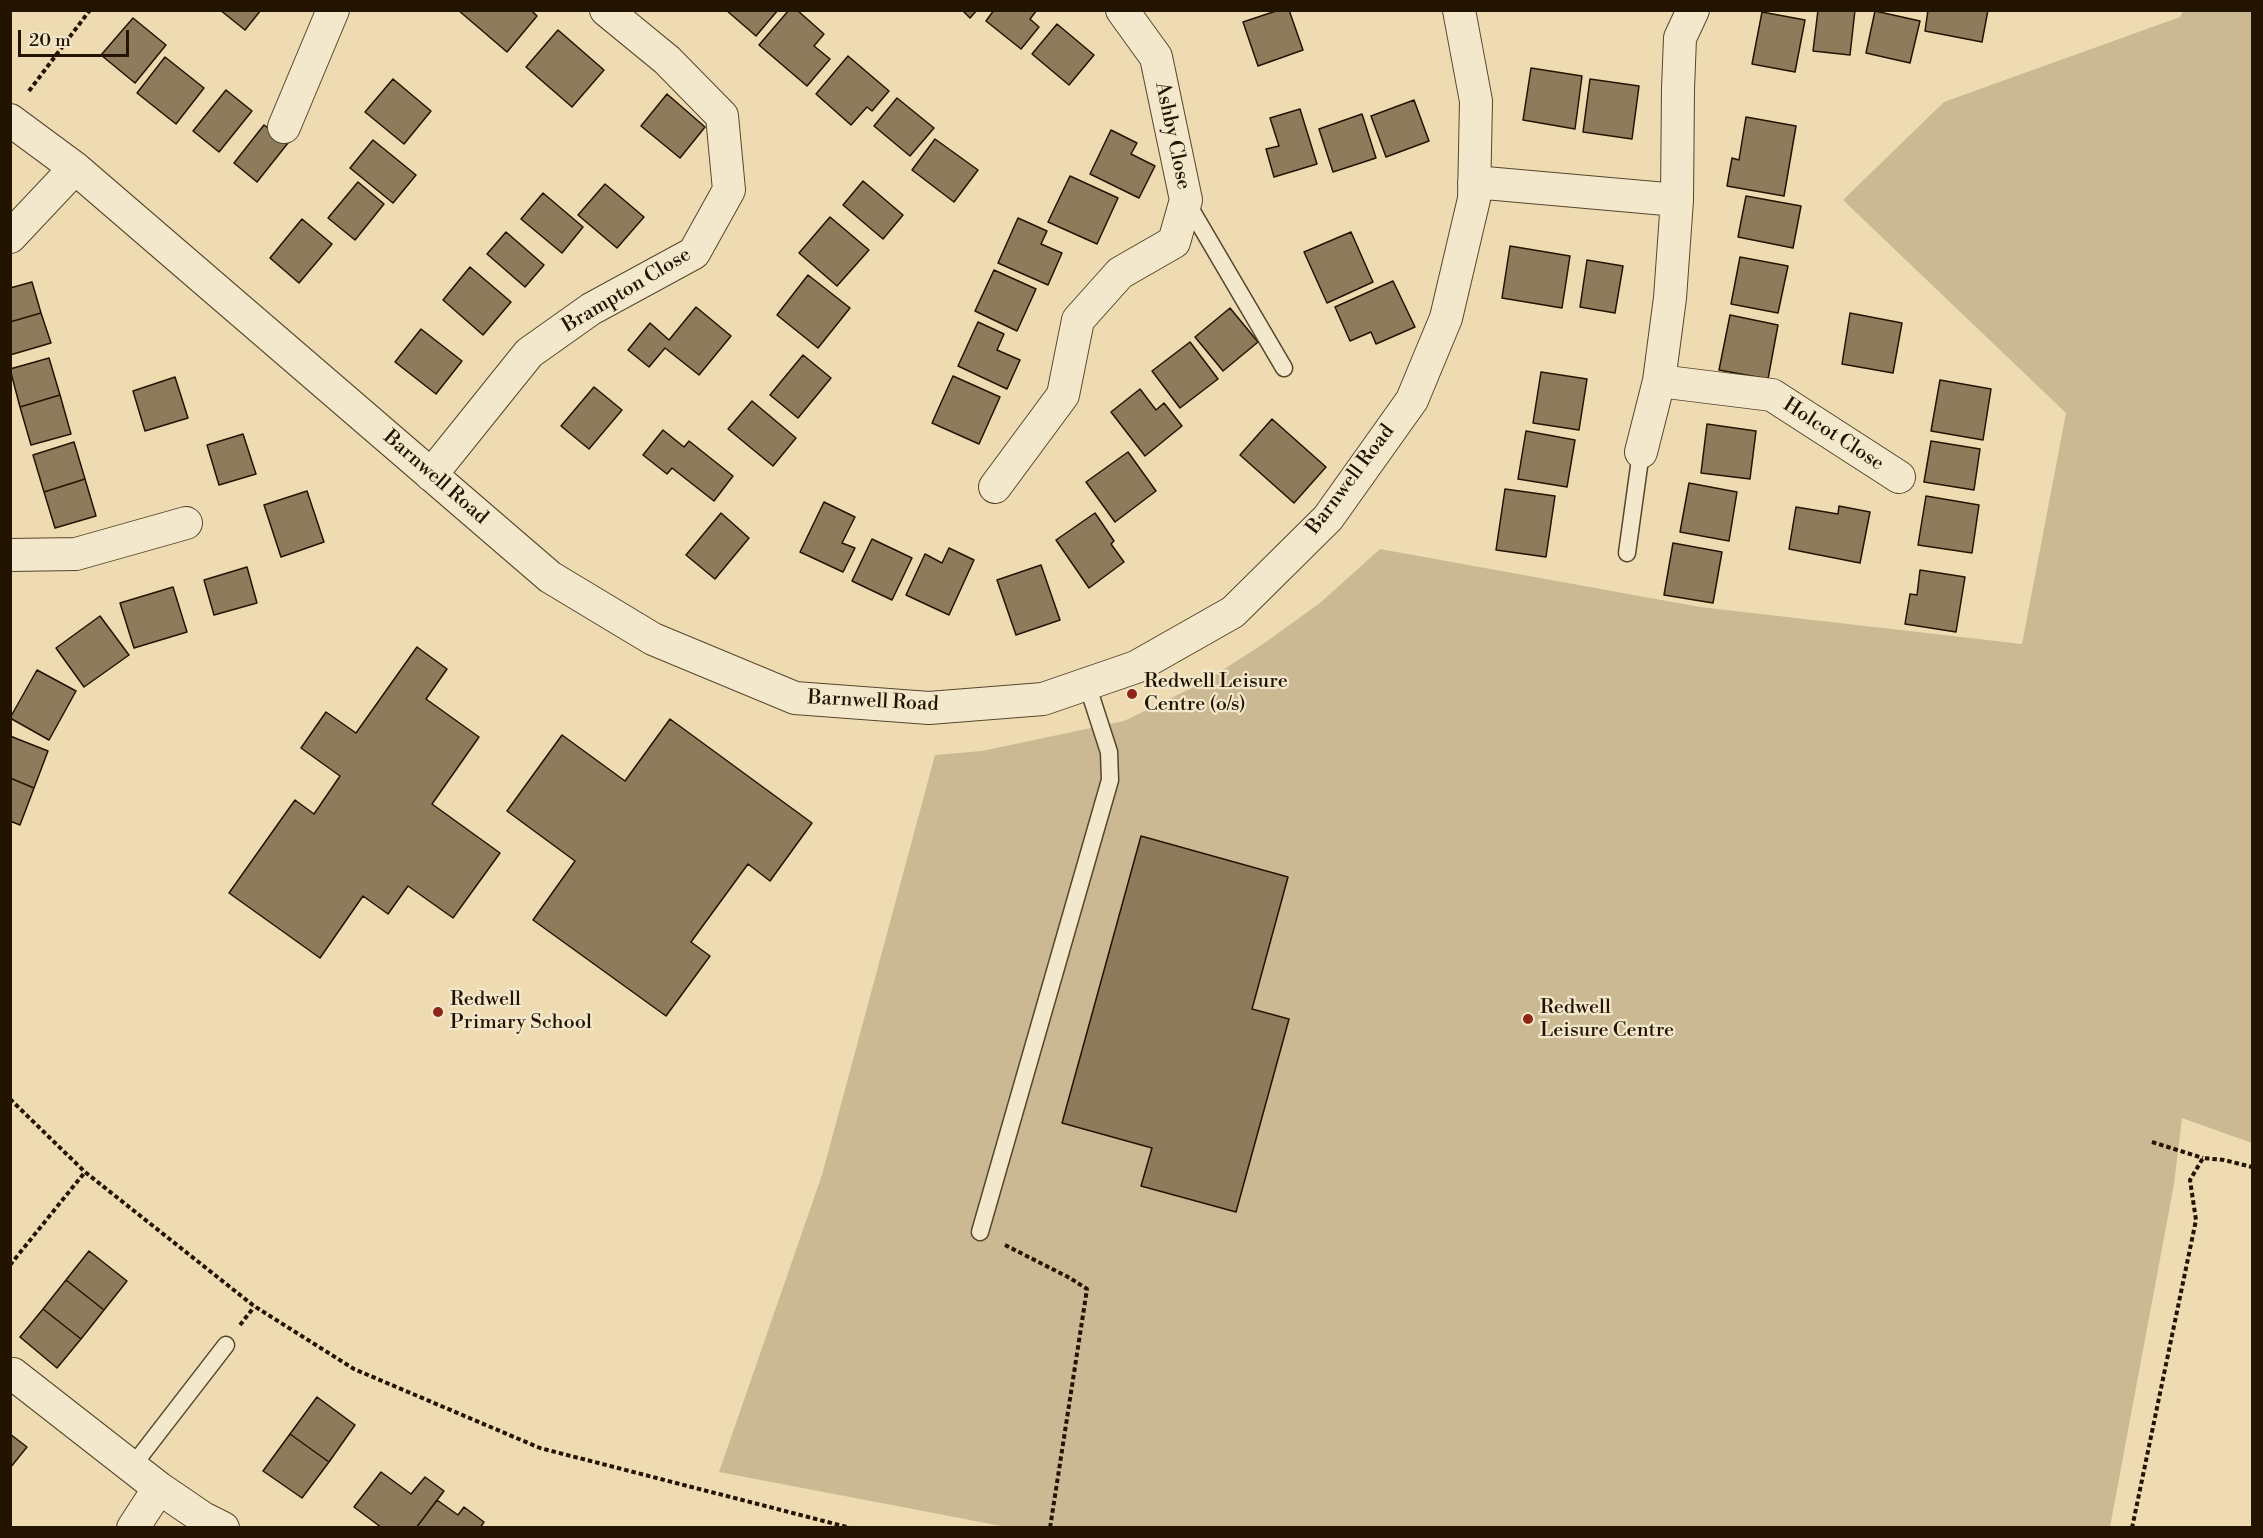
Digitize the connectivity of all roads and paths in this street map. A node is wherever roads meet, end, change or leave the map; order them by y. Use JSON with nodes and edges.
{"nodes":[{"id":1,"x":90,"y":10,"type":"edge"},
{"id":2,"x":333,"y":10,"type":"edge"},
{"id":3,"x":606,"y":10,"type":"edge"},
{"id":4,"x":1122,"y":10,"type":"edge"},
{"id":5,"x":1459,"y":10,"type":"edge"},
{"id":6,"x":1693,"y":10,"type":"edge"},
{"id":7,"x":18,"y":108,"type":"edge"},
{"id":8,"x":284,"y":127,"type":"dead end"},
{"id":9,"x":75,"y":168,"type":"junction"},
{"id":10,"x":1474,"y":182,"type":"junction"},
{"id":11,"x":1186,"y":200,"type":"junction"},
{"id":12,"x":1677,"y":200,"type":"junction"},
{"id":13,"x":10,"y":237,"type":"edge"},
{"id":14,"x":1284,"y":368,"type":"dead end"},
{"id":15,"x":1659,"y":381,"type":"junction"},
{"id":16,"x":1641,"y":452,"type":"joint"},
{"id":17,"x":431,"y":475,"type":"junction"},
{"id":18,"x":1899,"y":477,"type":"dead end"},
{"id":19,"x":995,"y":487,"type":"dead end"},
{"id":20,"x":186,"y":523,"type":"dead end"},
{"id":21,"x":1628,"y":553,"type":"dead end"},
{"id":22,"x":10,"y":555,"type":"edge"},
{"id":23,"x":1087,"y":684,"type":"junction"},
{"id":24,"x":10,"y":1099,"type":"edge"},
{"id":25,"x":2152,"y":1142,"type":"dead end"},
{"id":26,"x":2203,"y":1158,"type":"junction"},
{"id":27,"x":2253,"y":1167,"type":"edge"},
{"id":28,"x":85,"y":1172,"type":"junction"},
{"id":29,"x":980,"y":1232,"type":"joint"},
{"id":30,"x":10,"y":1265,"type":"edge"},
{"id":31,"x":226,"y":1345,"type":"dead end"},
{"id":32,"x":12,"y":1374,"type":"dead end"},
{"id":33,"x":131,"y":1468,"type":"junction"},
{"id":34,"x":159,"y":1488,"type":"junction"},
{"id":35,"x":133,"y":1527,"type":"edge"},
{"id":36,"x":223,"y":1527,"type":"edge"},
{"id":37,"x":851,"y":1527,"type":"edge"},
{"id":38,"x":1050,"y":1527,"type":"edge"},
{"id":39,"x":2132,"y":1527,"type":"edge"}],
"edges":[{"from":1,"to":7,"type":"path"},
{"from":2,"to":8,"type":"street"},
{"from":3,"to":17,"type":"street","name":"Brampton Close"},
{"from":4,"to":11,"type":"street","name":"Ashby Close"},
{"from":5,"to":10,"type":"street","name":"Barnwell Road"},
{"from":6,"to":12,"type":"street"},
{"from":7,"to":9,"type":"street","name":"Barnwell Road"},
{"from":9,"to":13,"type":"street"},
{"from":9,"to":17,"type":"street","name":"Barnwell Road"},
{"from":10,"to":12,"type":"street"},
{"from":10,"to":23,"type":"street","name":"Barnwell Road"},
{"from":11,"to":14,"type":"lane"},
{"from":11,"to":19,"type":"street","name":"Ashby Close"},
{"from":12,"to":15,"type":"street"},
{"from":15,"to":16,"type":"street"},
{"from":15,"to":18,"type":"street","name":"Holcot Close"},
{"from":16,"to":21,"type":"lane"},
{"from":17,"to":23,"type":"street","name":"Barnwell Road"},
{"from":20,"to":22,"type":"street"},
{"from":23,"to":29,"type":"lane"},
{"from":24,"to":28,"type":"path"},
{"from":25,"to":26,"type":"path"},
{"from":26,"to":27,"type":"path"},
{"from":26,"to":39,"type":"path"},
{"from":28,"to":30,"type":"path"},
{"from":28,"to":37,"type":"path"},
{"from":29,"to":38,"type":"path"},
{"from":31,"to":33,"type":"lane"},
{"from":32,"to":33,"type":"street"},
{"from":33,"to":34,"type":"street"},
{"from":34,"to":35,"type":"street"},
{"from":34,"to":36,"type":"street"}]}
